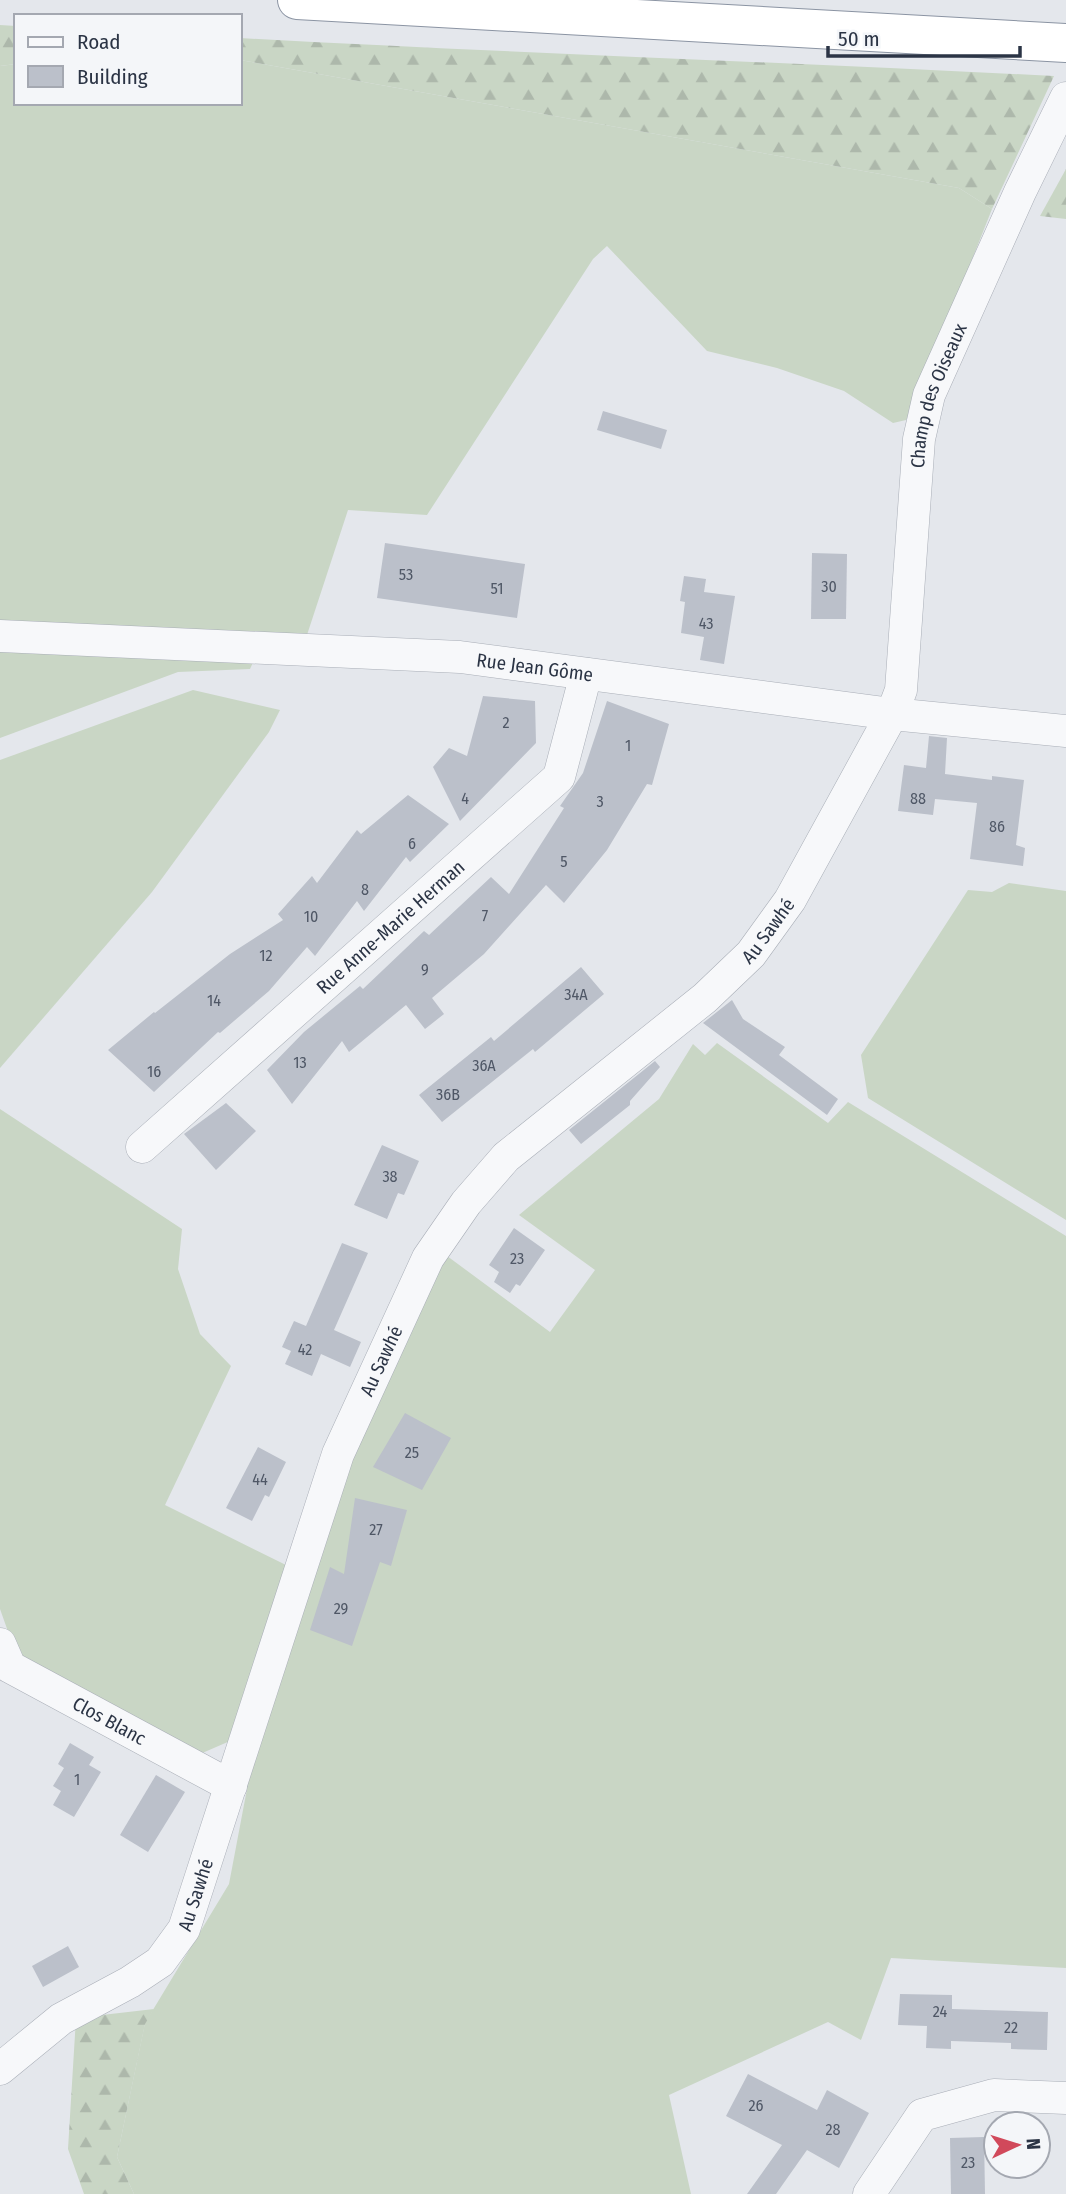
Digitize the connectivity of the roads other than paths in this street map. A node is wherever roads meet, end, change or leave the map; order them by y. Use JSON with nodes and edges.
{"nodes":[{"id":1,"x":297,"y":0,"type":"edge"},
{"id":2,"x":1066,"y":43,"type":"edge"},
{"id":3,"x":1066,"y":98,"type":"edge"},
{"id":4,"x":0,"y":636,"type":"edge"},
{"id":5,"x":586,"y":674,"type":"junction"},
{"id":6,"x":892,"y":714,"type":"junction"},
{"id":7,"x":1066,"y":731,"type":"edge"},
{"id":8,"x":142,"y":1147,"type":"dead end"},
{"id":9,"x":0,"y":1644,"type":"edge"},
{"id":10,"x":231,"y":1786,"type":"junction"},
{"id":11,"x":0,"y":2069,"type":"edge"},
{"id":12,"x":1066,"y":2098,"type":"edge"},
{"id":13,"x":869,"y":2194,"type":"edge"}],
"edges":[{"from":1,"to":2,"type":"highway"},
{"from":3,"to":6,"type":"street","name":"Champ des Oiseaux"},
{"from":4,"to":5,"type":"street","name":"Rue Jean Gôme"},
{"from":5,"to":6,"type":"street","name":"Rue Jean Gôme"},
{"from":5,"to":8,"type":"street","name":"Rue Anne-Marie Herman"},
{"from":6,"to":7,"type":"street","name":"Rue Jean Gôme"},
{"from":6,"to":10,"type":"street","name":"Au Sawhé"},
{"from":9,"to":10,"type":"street","name":"Clos Blanc"},
{"from":10,"to":11,"type":"street","name":"Au Sawhé"},
{"from":12,"to":13,"type":"street"}]}
